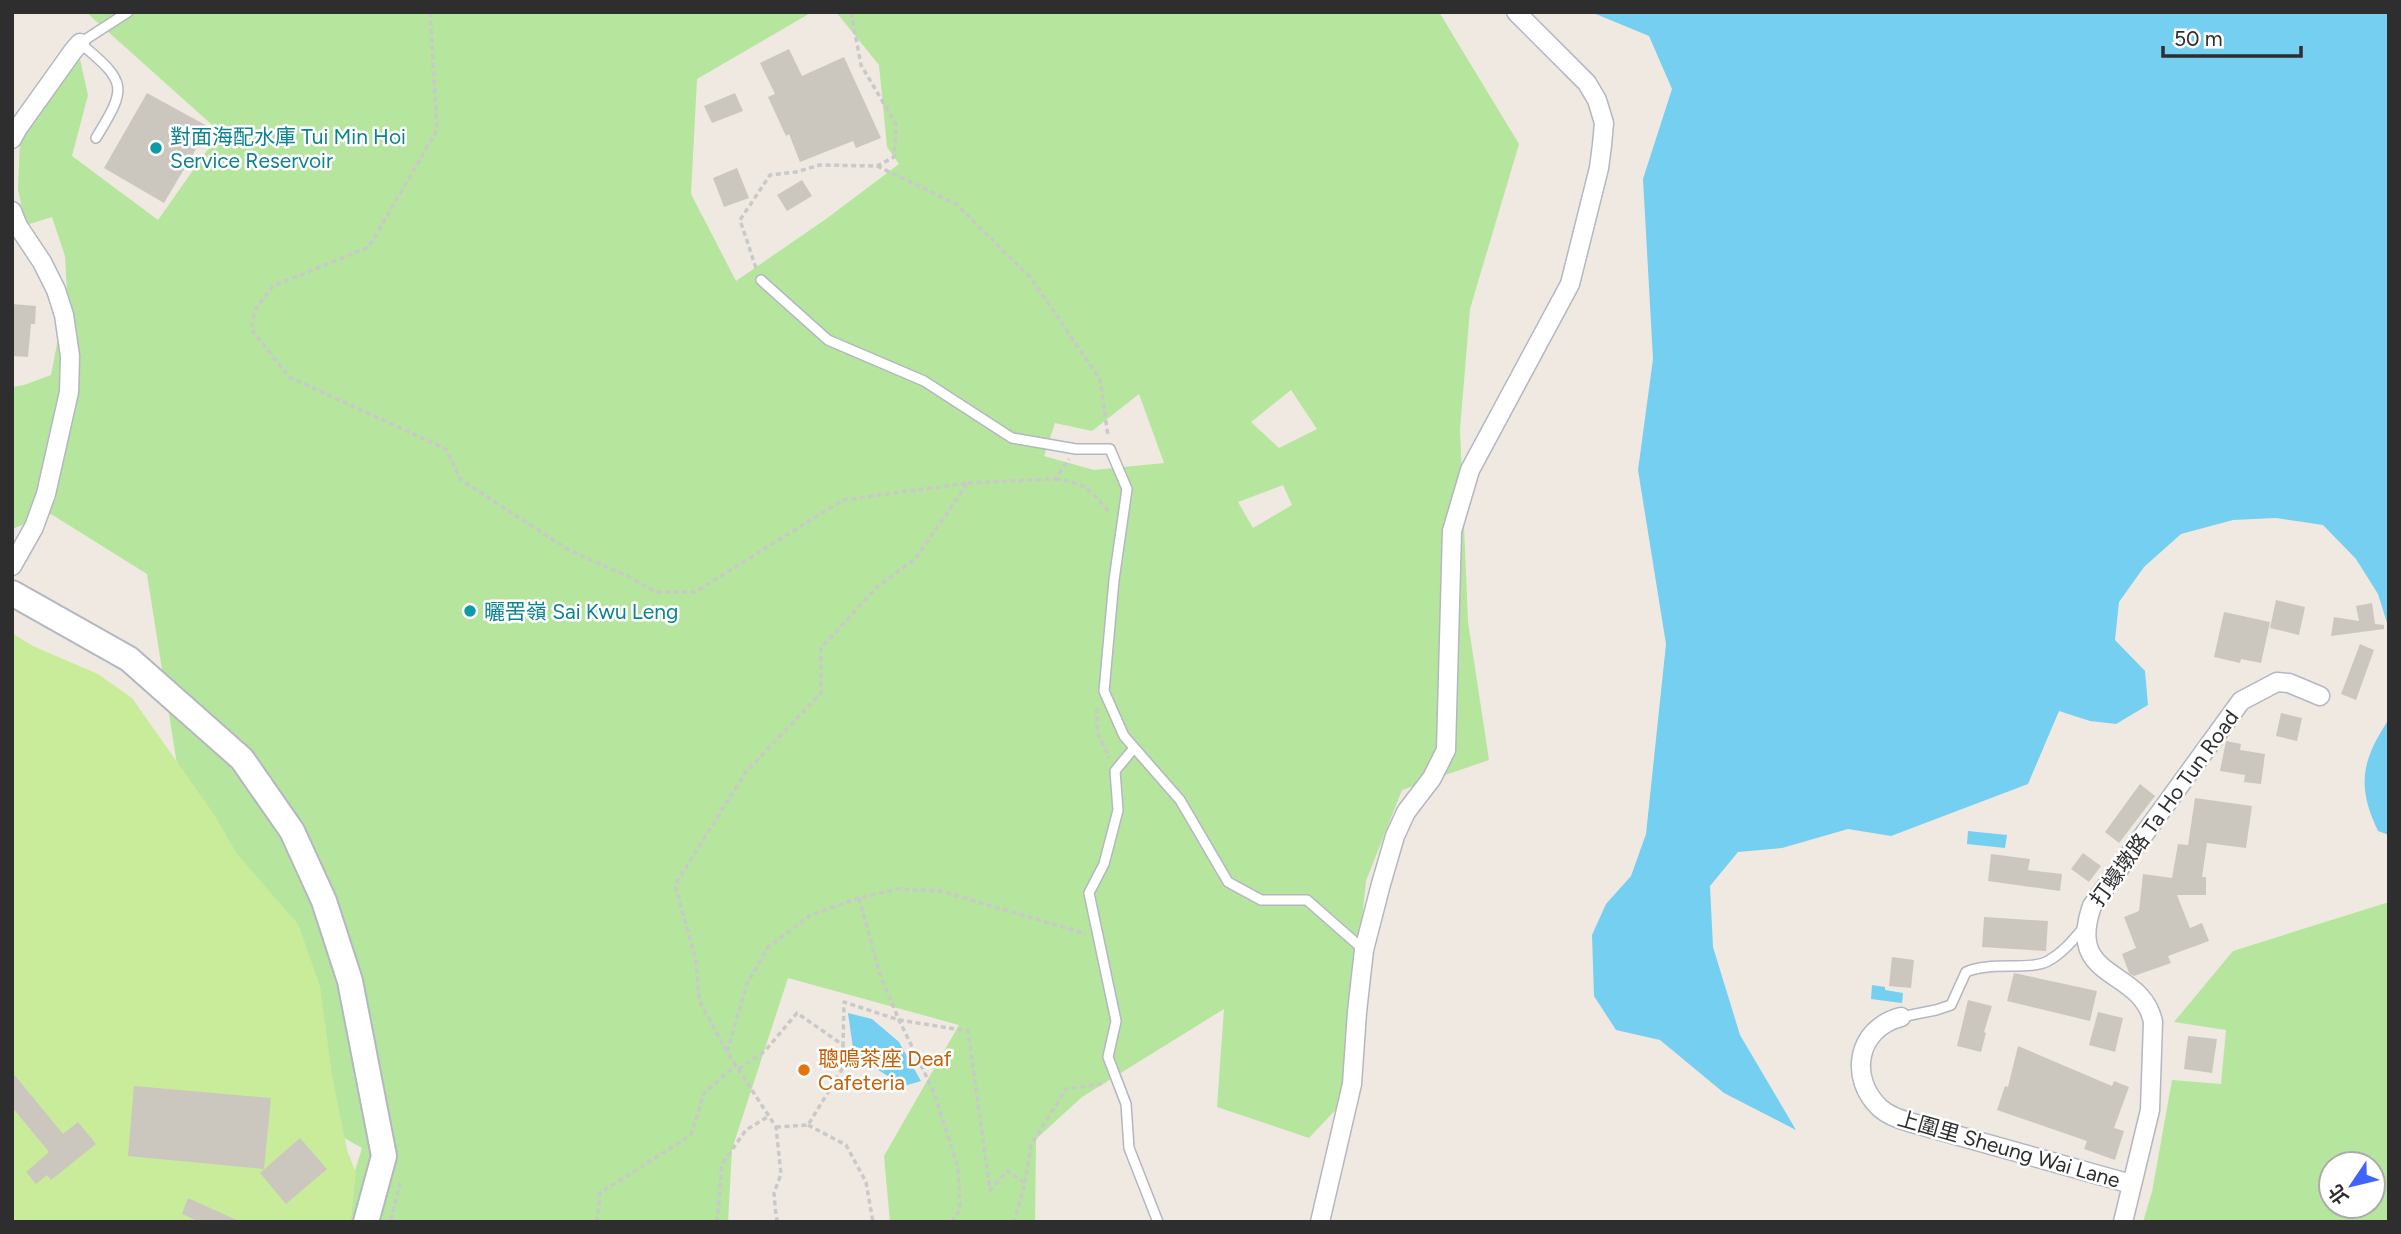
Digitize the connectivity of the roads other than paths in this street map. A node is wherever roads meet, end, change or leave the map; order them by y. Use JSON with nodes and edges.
{"nodes":[{"id":1,"x":128,"y":12,"type":"edge"},
{"id":2,"x":1516,"y":12,"type":"edge"},
{"id":3,"x":80,"y":43,"type":"junction"},
{"id":4,"x":96,"y":138,"type":"dead end"},
{"id":5,"x":12,"y":139,"type":"edge"},
{"id":6,"x":12,"y":211,"type":"edge"},
{"id":7,"x":761,"y":280,"type":"road end"},
{"id":8,"x":12,"y":566,"type":"edge"},
{"id":9,"x":12,"y":593,"type":"edge"},
{"id":10,"x":2320,"y":696,"type":"dead end"},
{"id":11,"x":1134,"y":748,"type":"junction"},
{"id":12,"x":2085,"y":926,"type":"junction"},
{"id":13,"x":1364,"y":950,"type":"junction"},
{"id":14,"x":1900,"y":1017,"type":"joint"},
{"id":15,"x":2131,"y":1184,"type":"junction"},
{"id":16,"x":366,"y":1222,"type":"edge"},
{"id":17,"x":1158,"y":1222,"type":"edge"},
{"id":18,"x":1320,"y":1222,"type":"edge"},
{"id":19,"x":2123,"y":1222,"type":"edge"}],
"edges":[{"from":1,"to":3,"type":"lane"},
{"from":2,"to":13,"type":"street"},
{"from":3,"to":4,"type":"lane"},
{"from":3,"to":5,"type":"street"},
{"from":6,"to":8,"type":"street"},
{"from":7,"to":11,"type":"lane"},
{"from":9,"to":16,"type":"street"},
{"from":10,"to":12,"type":"street","name":"打蠔墩路 Ta Ho Tun Road"},
{"from":11,"to":13,"type":"lane"},
{"from":11,"to":17,"type":"lane"},
{"from":12,"to":14,"type":"lane"},
{"from":12,"to":15,"type":"street","name":"打蠔墩路 Ta Ho Tun Road"},
{"from":13,"to":18,"type":"street"},
{"from":14,"to":15,"type":"street","name":"上圍里 Sheung Wai Lane"},
{"from":15,"to":19,"type":"street","name":"打蠔墩路 Ta Ho Tun Road"}]}
